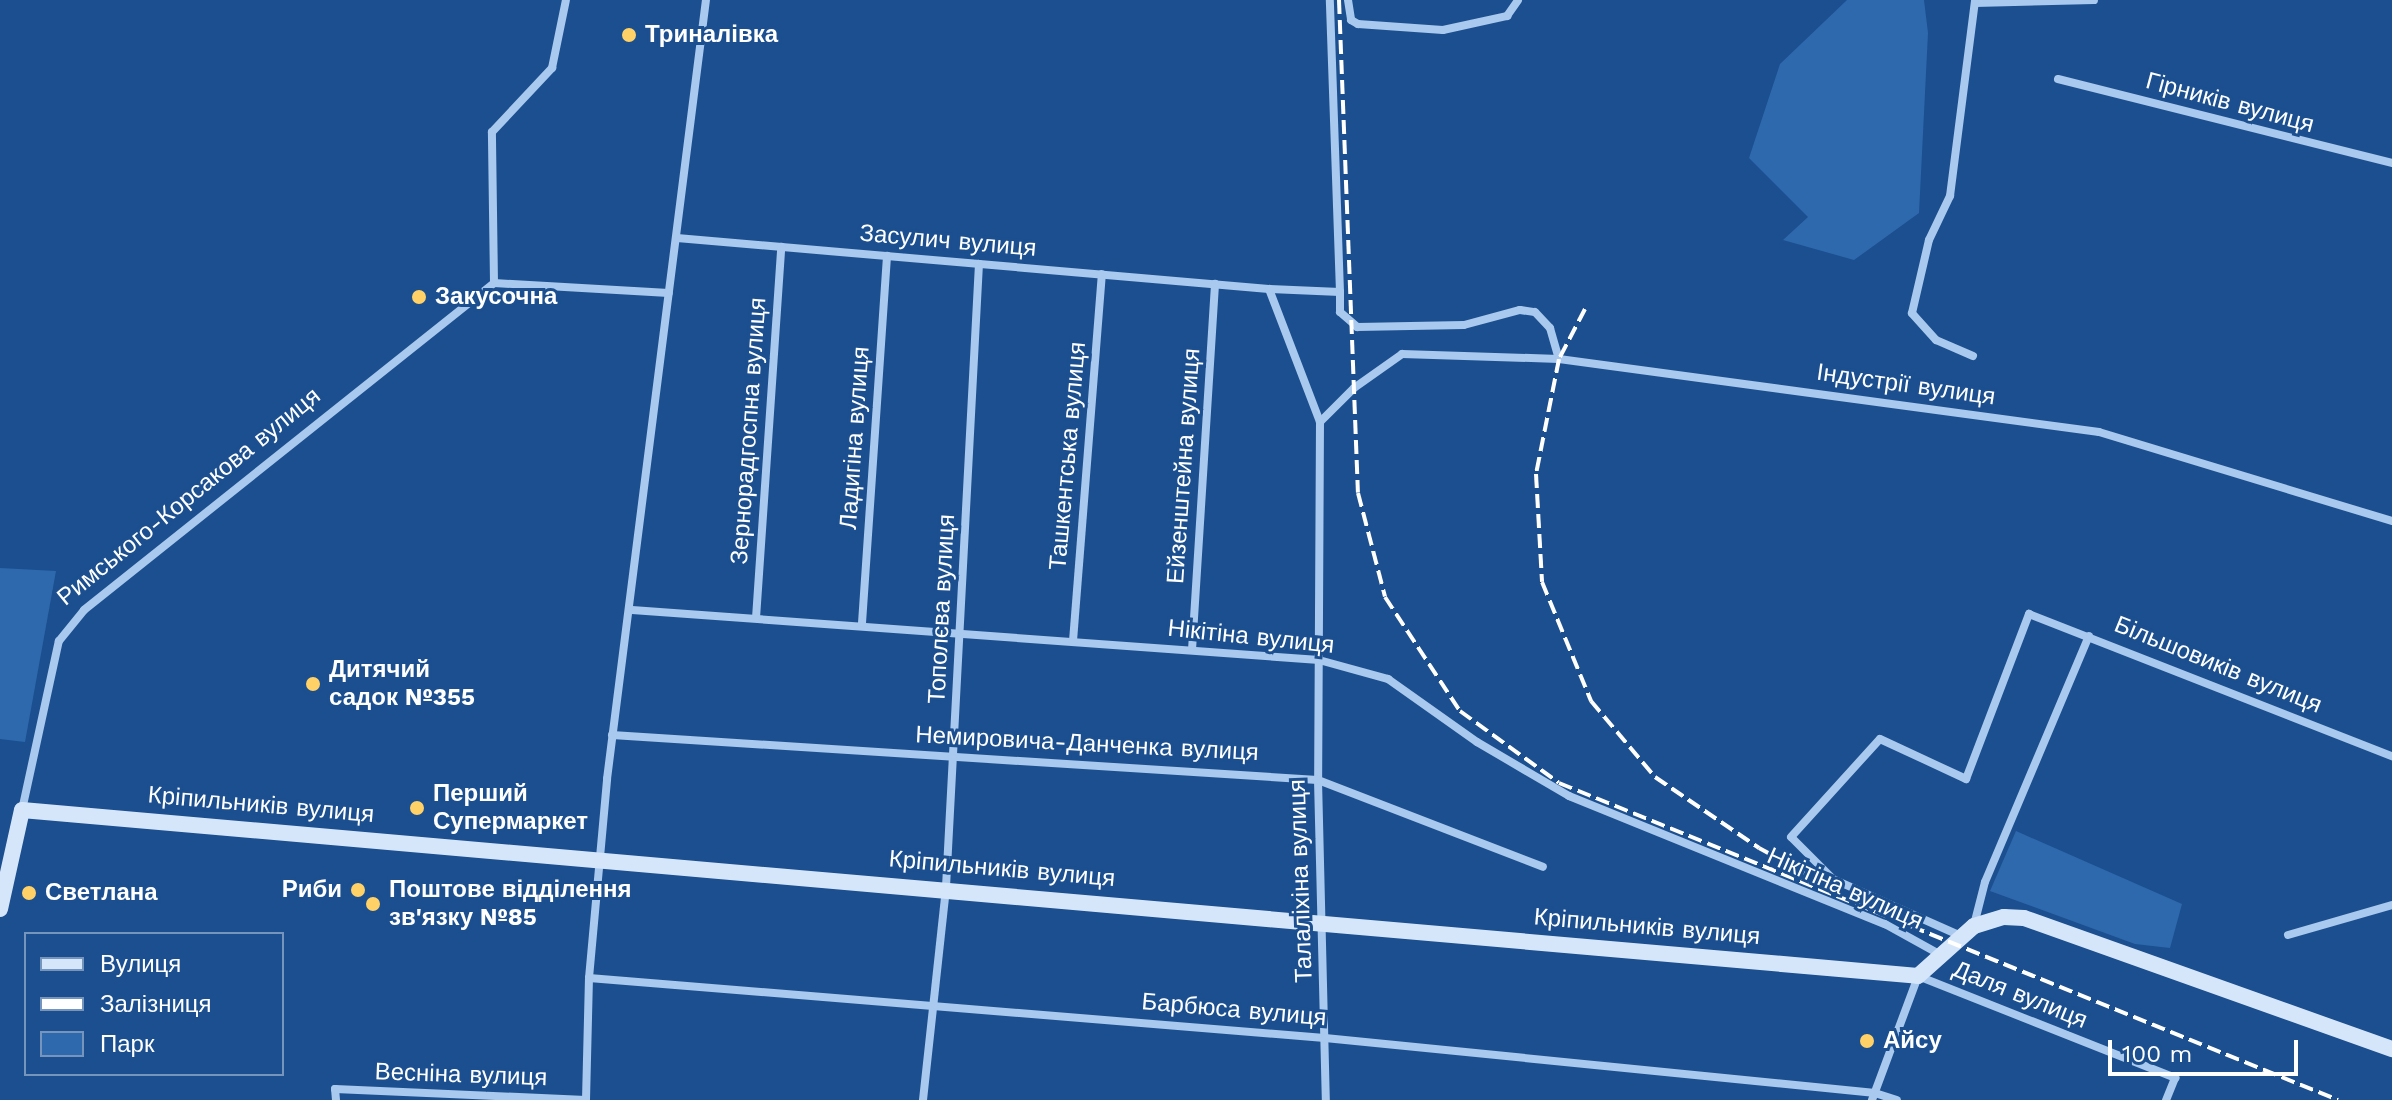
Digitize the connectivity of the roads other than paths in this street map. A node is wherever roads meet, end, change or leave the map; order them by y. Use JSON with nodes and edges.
{"nodes":[{"id":1,"x":566,"y":0,"type":"edge"},
{"id":2,"x":706,"y":0,"type":"edge"},
{"id":3,"x":1330,"y":0,"type":"edge"},
{"id":4,"x":1348,"y":0,"type":"edge"},
{"id":5,"x":1518,"y":0,"type":"edge"},
{"id":6,"x":2094,"y":0,"type":"edge"},
{"id":7,"x":1975,"y":2,"type":"edge"},
{"id":8,"x":2058,"y":79,"type":"dead end"},
{"id":9,"x":2392,"y":163,"type":"edge"},
{"id":10,"x":677,"y":238,"type":"junction"},
{"id":11,"x":781,"y":247,"type":"junction"},
{"id":12,"x":887,"y":256,"type":"junction"},
{"id":13,"x":979,"y":264,"type":"junction"},
{"id":14,"x":1102,"y":274,"type":"junction"},
{"id":15,"x":494,"y":283,"type":"junction"},
{"id":16,"x":1215,"y":284,"type":"junction"},
{"id":17,"x":1269,"y":289,"type":"junction"},
{"id":18,"x":1340,"y":292,"type":"junction"},
{"id":19,"x":669,"y":293,"type":"junction"},
{"id":20,"x":1973,"y":356,"type":"dead end"},
{"id":21,"x":1559,"y":359,"type":"junction"},
{"id":22,"x":1320,"y":422,"type":"junction"},
{"id":23,"x":2392,"y":521,"type":"edge"},
{"id":24,"x":632,"y":610,"type":"junction"},
{"id":25,"x":756,"y":618,"type":"junction"},
{"id":26,"x":862,"y":623,"type":"junction"},
{"id":27,"x":961,"y":634,"type":"junction"},
{"id":28,"x":2089,"y":636,"type":"junction"},
{"id":29,"x":1073,"y":641,"type":"junction"},
{"id":30,"x":1192,"y":650,"type":"junction"},
{"id":31,"x":1319,"y":660,"type":"junction"},
{"id":32,"x":612,"y":735,"type":"junction"},
{"id":33,"x":954,"y":756,"type":"junction"},
{"id":34,"x":2392,"y":756,"type":"edge"},
{"id":35,"x":1318,"y":780,"type":"junction"},
{"id":36,"x":22,"y":810,"type":"junction"},
{"id":37,"x":599,"y":859,"type":"junction"},
{"id":38,"x":1543,"y":867,"type":"dead end"},
{"id":39,"x":946,"y":887,"type":"junction"},
{"id":40,"x":2392,"y":905,"type":"edge"},
{"id":41,"x":0,"y":909,"type":"edge"},
{"id":42,"x":1325,"y":922,"type":"junction"},
{"id":43,"x":1968,"y":931,"type":"junction"},
{"id":44,"x":2288,"y":935,"type":"dead end"},
{"id":45,"x":1941,"y":955,"type":"junction"},
{"id":46,"x":1918,"y":976,"type":"junction"},
{"id":47,"x":589,"y":978,"type":"junction"},
{"id":48,"x":933,"y":1005,"type":"junction"},
{"id":49,"x":1325,"y":1038,"type":"junction"},
{"id":50,"x":2392,"y":1049,"type":"edge"},
{"id":51,"x":1874,"y":1096,"type":"edge"},
{"id":52,"x":336,"y":1100,"type":"edge"},
{"id":53,"x":586,"y":1100,"type":"edge"},
{"id":54,"x":923,"y":1100,"type":"edge"},
{"id":55,"x":1326,"y":1100,"type":"edge"},
{"id":56,"x":1897,"y":1100,"type":"edge"},
{"id":57,"x":2166,"y":1100,"type":"edge"}],
"edges":[{"from":1,"to":15,"type":"street"},
{"from":2,"to":10,"type":"street"},
{"from":3,"to":18,"type":"street"},
{"from":4,"to":5,"type":"street"},
{"from":6,"to":7,"type":"street"},
{"from":7,"to":20,"type":"street"},
{"from":8,"to":9,"type":"street","name":"Гірників вулиця"},
{"from":10,"to":11,"type":"street","name":"Засулич вулиця"},
{"from":10,"to":19,"type":"street"},
{"from":11,"to":12,"type":"street","name":"Засулич вулиця"},
{"from":11,"to":25,"type":"street","name":"Зернорадгоспна вулиця"},
{"from":12,"to":13,"type":"street","name":"Засулич вулиця"},
{"from":12,"to":26,"type":"street","name":"Ладигіна вулиця"},
{"from":13,"to":14,"type":"street","name":"Засулич вулиця"},
{"from":13,"to":27,"type":"street","name":"Тополєва вулиця"},
{"from":14,"to":16,"type":"street","name":"Засулич вулиця"},
{"from":14,"to":29,"type":"street","name":"Ташкентська вулиця"},
{"from":15,"to":19,"type":"street"},
{"from":15,"to":36,"type":"street","name":"Римського-Корсакова вулиця"},
{"from":16,"to":17,"type":"street","name":"Засулич вулиця"},
{"from":16,"to":30,"type":"street","name":"Ейзенштейна вулиця"},
{"from":17,"to":18,"type":"street","name":"Засулич вулиця"},
{"from":17,"to":22,"type":"street"},
{"from":18,"to":21,"type":"street"},
{"from":19,"to":24,"type":"street"},
{"from":21,"to":22,"type":"street","name":"Індустрії вулиця"},
{"from":21,"to":23,"type":"street","name":"Індустрії вулиця"},
{"from":22,"to":31,"type":"street","name":"Талаліхіна вулиця"},
{"from":24,"to":25,"type":"street","name":"Нікітіна вулиця"},
{"from":24,"to":32,"type":"street"},
{"from":25,"to":26,"type":"street","name":"Нікітіна вулиця"},
{"from":26,"to":27,"type":"street","name":"Нікітіна вулиця"},
{"from":27,"to":29,"type":"street","name":"Нікітіна вулиця"},
{"from":27,"to":33,"type":"street","name":"Тополєва вулиця"},
{"from":28,"to":34,"type":"street","name":"Більшовиків вулиця"},
{"from":28,"to":43,"type":"street"},
{"from":28,"to":43,"type":"street","name":"Більшовиків вулиця"},
{"from":29,"to":30,"type":"street","name":"Нікітіна вулиця"},
{"from":30,"to":31,"type":"street","name":"Нікітіна вулиця"},
{"from":31,"to":35,"type":"street","name":"Талаліхіна вулиця"},
{"from":31,"to":45,"type":"street","name":"Нікітіна вулиця"},
{"from":32,"to":33,"type":"street","name":"Немировича-Данченка вулиця"},
{"from":32,"to":37,"type":"street"},
{"from":33,"to":35,"type":"street","name":"Немировича-Данченка вулиця"},
{"from":33,"to":39,"type":"street","name":"Тополєва вулиця"},
{"from":35,"to":38,"type":"street","name":"Немировича-Данченка вулиця"},
{"from":35,"to":42,"type":"street","name":"Талаліхіна вулиця"},
{"from":36,"to":37,"type":"street","name":"Кріпильників вулиця"},
{"from":36,"to":41,"type":"street","name":"Римського-Корсакова вулиця"},
{"from":37,"to":39,"type":"street","name":"Кріпильників вулиця"},
{"from":37,"to":47,"type":"street"},
{"from":39,"to":42,"type":"street","name":"Кріпильників вулиця"},
{"from":39,"to":48,"type":"street","name":"Тополєва вулиця"},
{"from":40,"to":44,"type":"street"},
{"from":42,"to":46,"type":"street","name":"Кріпильників вулиця"},
{"from":42,"to":49,"type":"street","name":"Талаліхіна вулиця"},
{"from":43,"to":45,"type":"street"},
{"from":43,"to":50,"type":"street"},
{"from":45,"to":46,"type":"street"},
{"from":46,"to":51,"type":"street"},
{"from":46,"to":57,"type":"street","name":"Даля вулиця"},
{"from":47,"to":48,"type":"street","name":"Барбюса вулиця"},
{"from":47,"to":53,"type":"street"},
{"from":48,"to":49,"type":"street","name":"Барбюса вулиця"},
{"from":48,"to":54,"type":"street","name":"Тополєва вулиця"},
{"from":49,"to":51,"type":"street","name":"Барбюса вулиця"},
{"from":49,"to":55,"type":"street","name":"Талаліхіна вулиця"},
{"from":51,"to":56,"type":"street"},
{"from":52,"to":53,"type":"street","name":"Весніна вулиця"}]}
